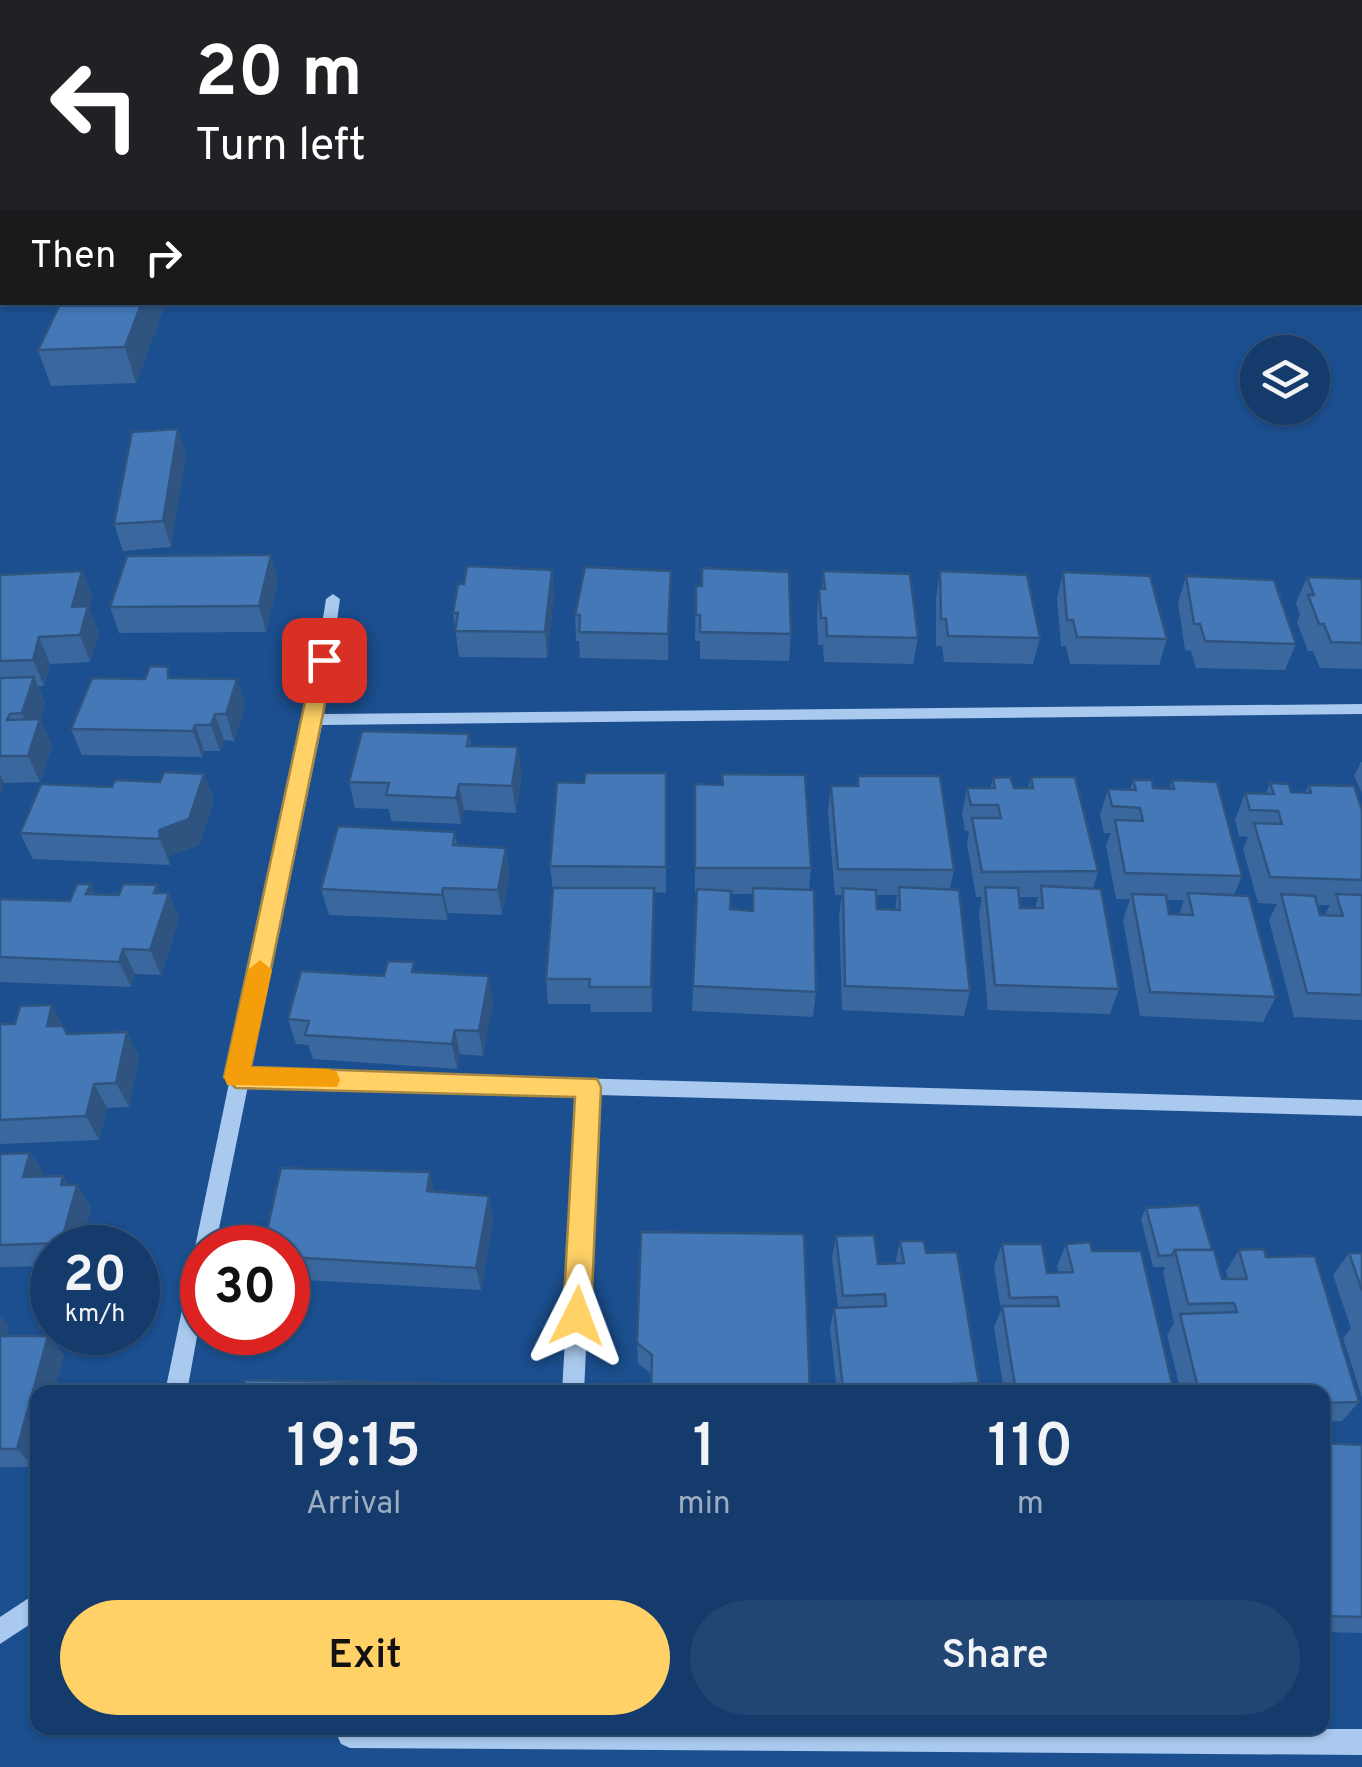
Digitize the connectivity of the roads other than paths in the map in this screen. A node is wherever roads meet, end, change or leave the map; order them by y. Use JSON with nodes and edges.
{"nodes":[{"id":1,"x":334,"y":599,"type":"dead end"},
{"id":2,"x":1362,"y":710,"type":"edge"},
{"id":3,"x":314,"y":720,"type":"junction"},
{"id":4,"x":236,"y":1077,"type":"junction"},
{"id":5,"x":588,"y":1087,"type":"junction"},
{"id":6,"x":1362,"y":1108,"type":"edge"},
{"id":7,"x":208,"y":1225,"type":"edge"},
{"id":8,"x":183,"y":1355,"type":"edge"},
{"id":9,"x":177,"y":1385,"type":"edge"},
{"id":10,"x":573,"y":1385,"type":"edge"},
{"id":11,"x":30,"y":1610,"type":"edge"},
{"id":12,"x":0,"y":1632,"type":"edge"},
{"id":13,"x":798,"y":1735,"type":"edge"},
{"id":14,"x":1362,"y":1742,"type":"edge"}],
"edges":[{"from":1,"to":3,"type":"street"},
{"from":2,"to":3,"type":"street"},
{"from":3,"to":4,"type":"street"},
{"from":4,"to":5,"type":"street"},
{"from":4,"to":7,"type":"street"},
{"from":5,"to":6,"type":"street"},
{"from":5,"to":10,"type":"street"},
{"from":8,"to":9,"type":"street"},
{"from":11,"to":12,"type":"street"},
{"from":13,"to":14,"type":"street"}]}
